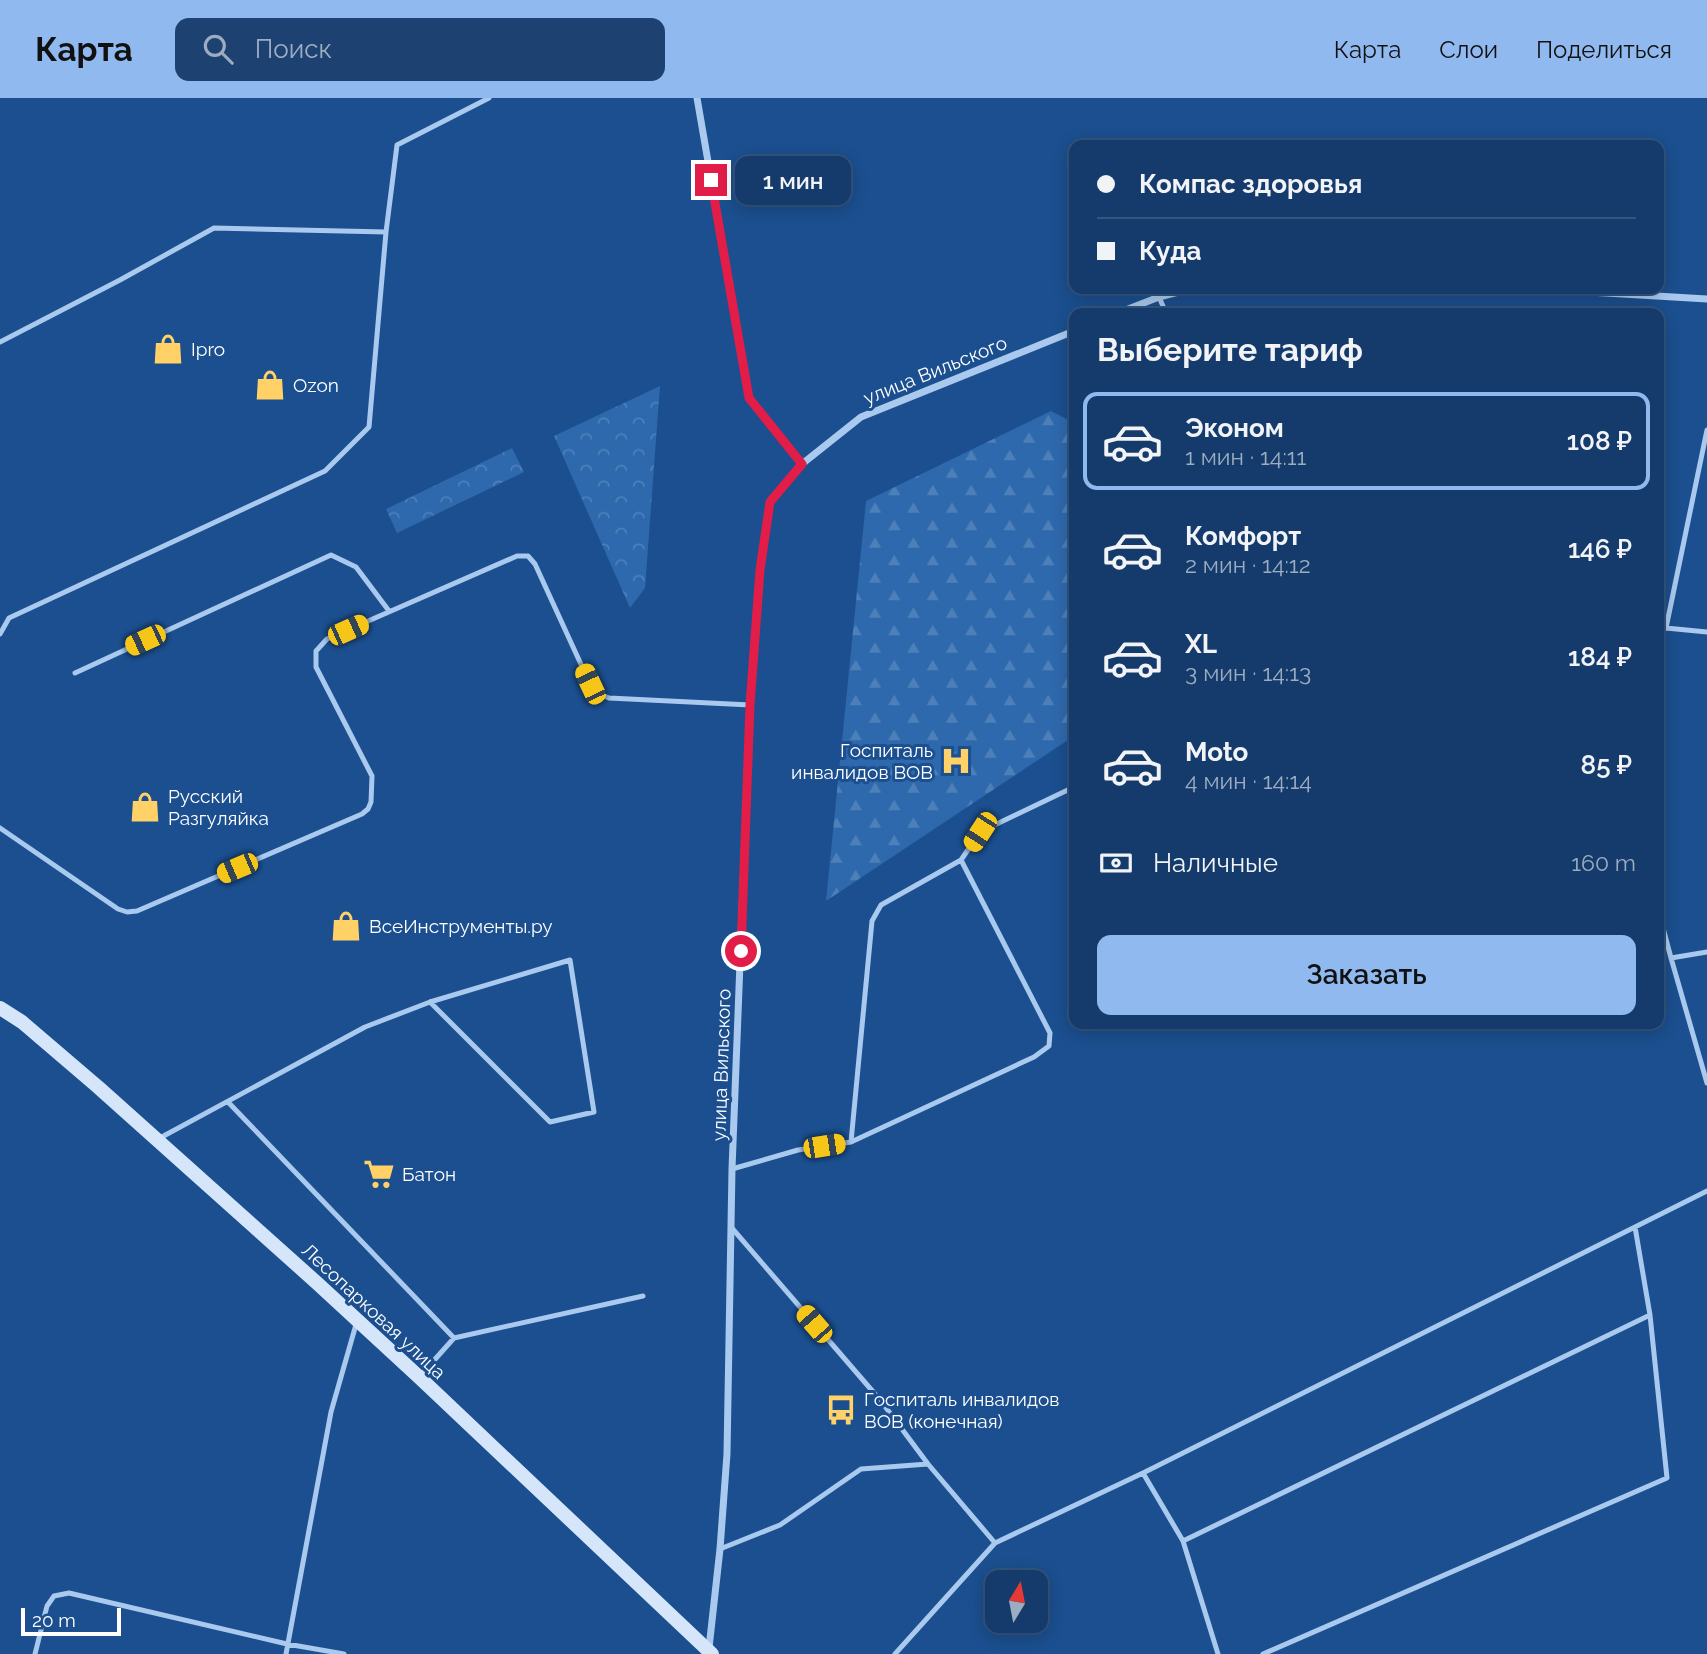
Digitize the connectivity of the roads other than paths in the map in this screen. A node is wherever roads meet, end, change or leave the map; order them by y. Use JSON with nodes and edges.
{"nodes":[{"id":1,"x":489,"y":98,"type":"edge"},
{"id":2,"x":697,"y":98,"type":"edge"},
{"id":3,"x":386,"y":232,"type":"junction"},
{"id":4,"x":1171,"y":294,"type":"edge"},
{"id":5,"x":1622,"y":294,"type":"edge"},
{"id":6,"x":1159,"y":297,"type":"junction"},
{"id":7,"x":1707,"y":299,"type":"edge"},
{"id":8,"x":1131,"y":308,"type":"edge"},
{"id":9,"x":1164,"y":308,"type":"edge"},
{"id":10,"x":1069,"y":333,"type":"edge"},
{"id":11,"x":0,"y":342,"type":"edge"},
{"id":12,"x":1707,"y":430,"type":"edge"},
{"id":13,"x":802,"y":464,"type":"junction"},
{"id":14,"x":389,"y":611,"type":"junction"},
{"id":15,"x":1665,"y":628,"type":"joint"},
{"id":16,"x":1707,"y":632,"type":"edge"},
{"id":17,"x":0,"y":634,"type":"edge"},
{"id":18,"x":75,"y":673,"type":"dead end"},
{"id":19,"x":750,"y":705,"type":"junction"},
{"id":20,"x":1069,"y":789,"type":"edge"},
{"id":21,"x":0,"y":828,"type":"edge"},
{"id":22,"x":961,"y":860,"type":"junction"},
{"id":23,"x":1664,"y":932,"type":"edge"},
{"id":24,"x":1707,"y":952,"type":"edge"},
{"id":25,"x":1671,"y":958,"type":"junction"},
{"id":26,"x":430,"y":1002,"type":"junction"},
{"id":27,"x":0,"y":1008,"type":"edge"},
{"id":28,"x":1707,"y":1083,"type":"edge"},
{"id":29,"x":228,"y":1102,"type":"junction"},
{"id":30,"x":158,"y":1139,"type":"junction"},
{"id":31,"x":851,"y":1142,"type":"junction"},
{"id":32,"x":732,"y":1169,"type":"junction"},
{"id":33,"x":1707,"y":1191,"type":"edge"},
{"id":34,"x":731,"y":1227,"type":"junction"},
{"id":35,"x":1635,"y":1227,"type":"junction"},
{"id":36,"x":643,"y":1296,"type":"dead end"},
{"id":37,"x":1650,"y":1315,"type":"junction"},
{"id":38,"x":357,"y":1321,"type":"junction"},
{"id":39,"x":454,"y":1338,"type":"junction"},
{"id":40,"x":419,"y":1377,"type":"junction"},
{"id":41,"x":928,"y":1464,"type":"junction"},
{"id":42,"x":1143,"y":1474,"type":"junction"},
{"id":43,"x":1182,"y":1541,"type":"junction"},
{"id":44,"x":995,"y":1543,"type":"junction"},
{"id":45,"x":720,"y":1549,"type":"junction"},
{"id":46,"x":287,"y":1643,"type":"junction"},
{"id":47,"x":710,"y":1652,"type":"edge"},
{"id":48,"x":35,"y":1654,"type":"edge"},
{"id":49,"x":286,"y":1654,"type":"edge"},
{"id":50,"x":344,"y":1654,"type":"edge"},
{"id":51,"x":895,"y":1654,"type":"edge"},
{"id":52,"x":1218,"y":1654,"type":"edge"},
{"id":53,"x":1264,"y":1654,"type":"edge"}],
"edges":[{"from":1,"to":3,"type":"lane"},
{"from":2,"to":13,"type":"street"},
{"from":3,"to":11,"type":"lane"},
{"from":3,"to":17,"type":"lane"},
{"from":4,"to":6,"type":"street"},
{"from":5,"to":7,"type":"street"},
{"from":6,"to":8,"type":"street"},
{"from":6,"to":9,"type":"lane"},
{"from":10,"to":13,"type":"street","name":"улица Вильского"},
{"from":12,"to":15,"type":"lane"},
{"from":13,"to":19,"type":"street","name":"улица Вильского"},
{"from":14,"to":18,"type":"lane"},
{"from":14,"to":19,"type":"lane"},
{"from":14,"to":21,"type":"lane"},
{"from":15,"to":16,"type":"lane"},
{"from":19,"to":32,"type":"street","name":"улица Вильского"},
{"from":20,"to":22,"type":"lane"},
{"from":22,"to":31,"type":"lane"},
{"from":22,"to":31,"type":"lane"},
{"from":23,"to":25,"type":"lane"},
{"from":24,"to":25,"type":"lane"},
{"from":25,"to":28,"type":"lane"},
{"from":26,"to":26,"type":"lane"},
{"from":26,"to":29,"type":"lane"},
{"from":27,"to":30,"type":"main road","name":"Лесопарковая улица"},
{"from":29,"to":30,"type":"lane"},
{"from":29,"to":39,"type":"lane"},
{"from":30,"to":38,"type":"main road","name":"Лесопарковая улица"},
{"from":31,"to":32,"type":"lane"},
{"from":32,"to":34,"type":"street","name":"улица Вильского"},
{"from":33,"to":35,"type":"lane"},
{"from":34,"to":41,"type":"lane"},
{"from":34,"to":45,"type":"street","name":"улица Вильского"},
{"from":35,"to":37,"type":"lane"},
{"from":35,"to":42,"type":"lane"},
{"from":36,"to":39,"type":"lane"},
{"from":37,"to":43,"type":"lane"},
{"from":37,"to":53,"type":"lane"},
{"from":38,"to":40,"type":"main road","name":"Лесопарковая улица"},
{"from":38,"to":46,"type":"lane"},
{"from":39,"to":40,"type":"lane"},
{"from":40,"to":47,"type":"main road","name":"Лесопарковая улица"},
{"from":41,"to":44,"type":"lane"},
{"from":41,"to":45,"type":"lane"},
{"from":42,"to":43,"type":"lane"},
{"from":42,"to":44,"type":"lane"},
{"from":43,"to":52,"type":"lane"},
{"from":44,"to":51,"type":"lane"},
{"from":45,"to":47,"type":"street","name":"улица Вильского"},
{"from":46,"to":48,"type":"lane"},
{"from":46,"to":49,"type":"lane"},
{"from":46,"to":50,"type":"lane"}]}
